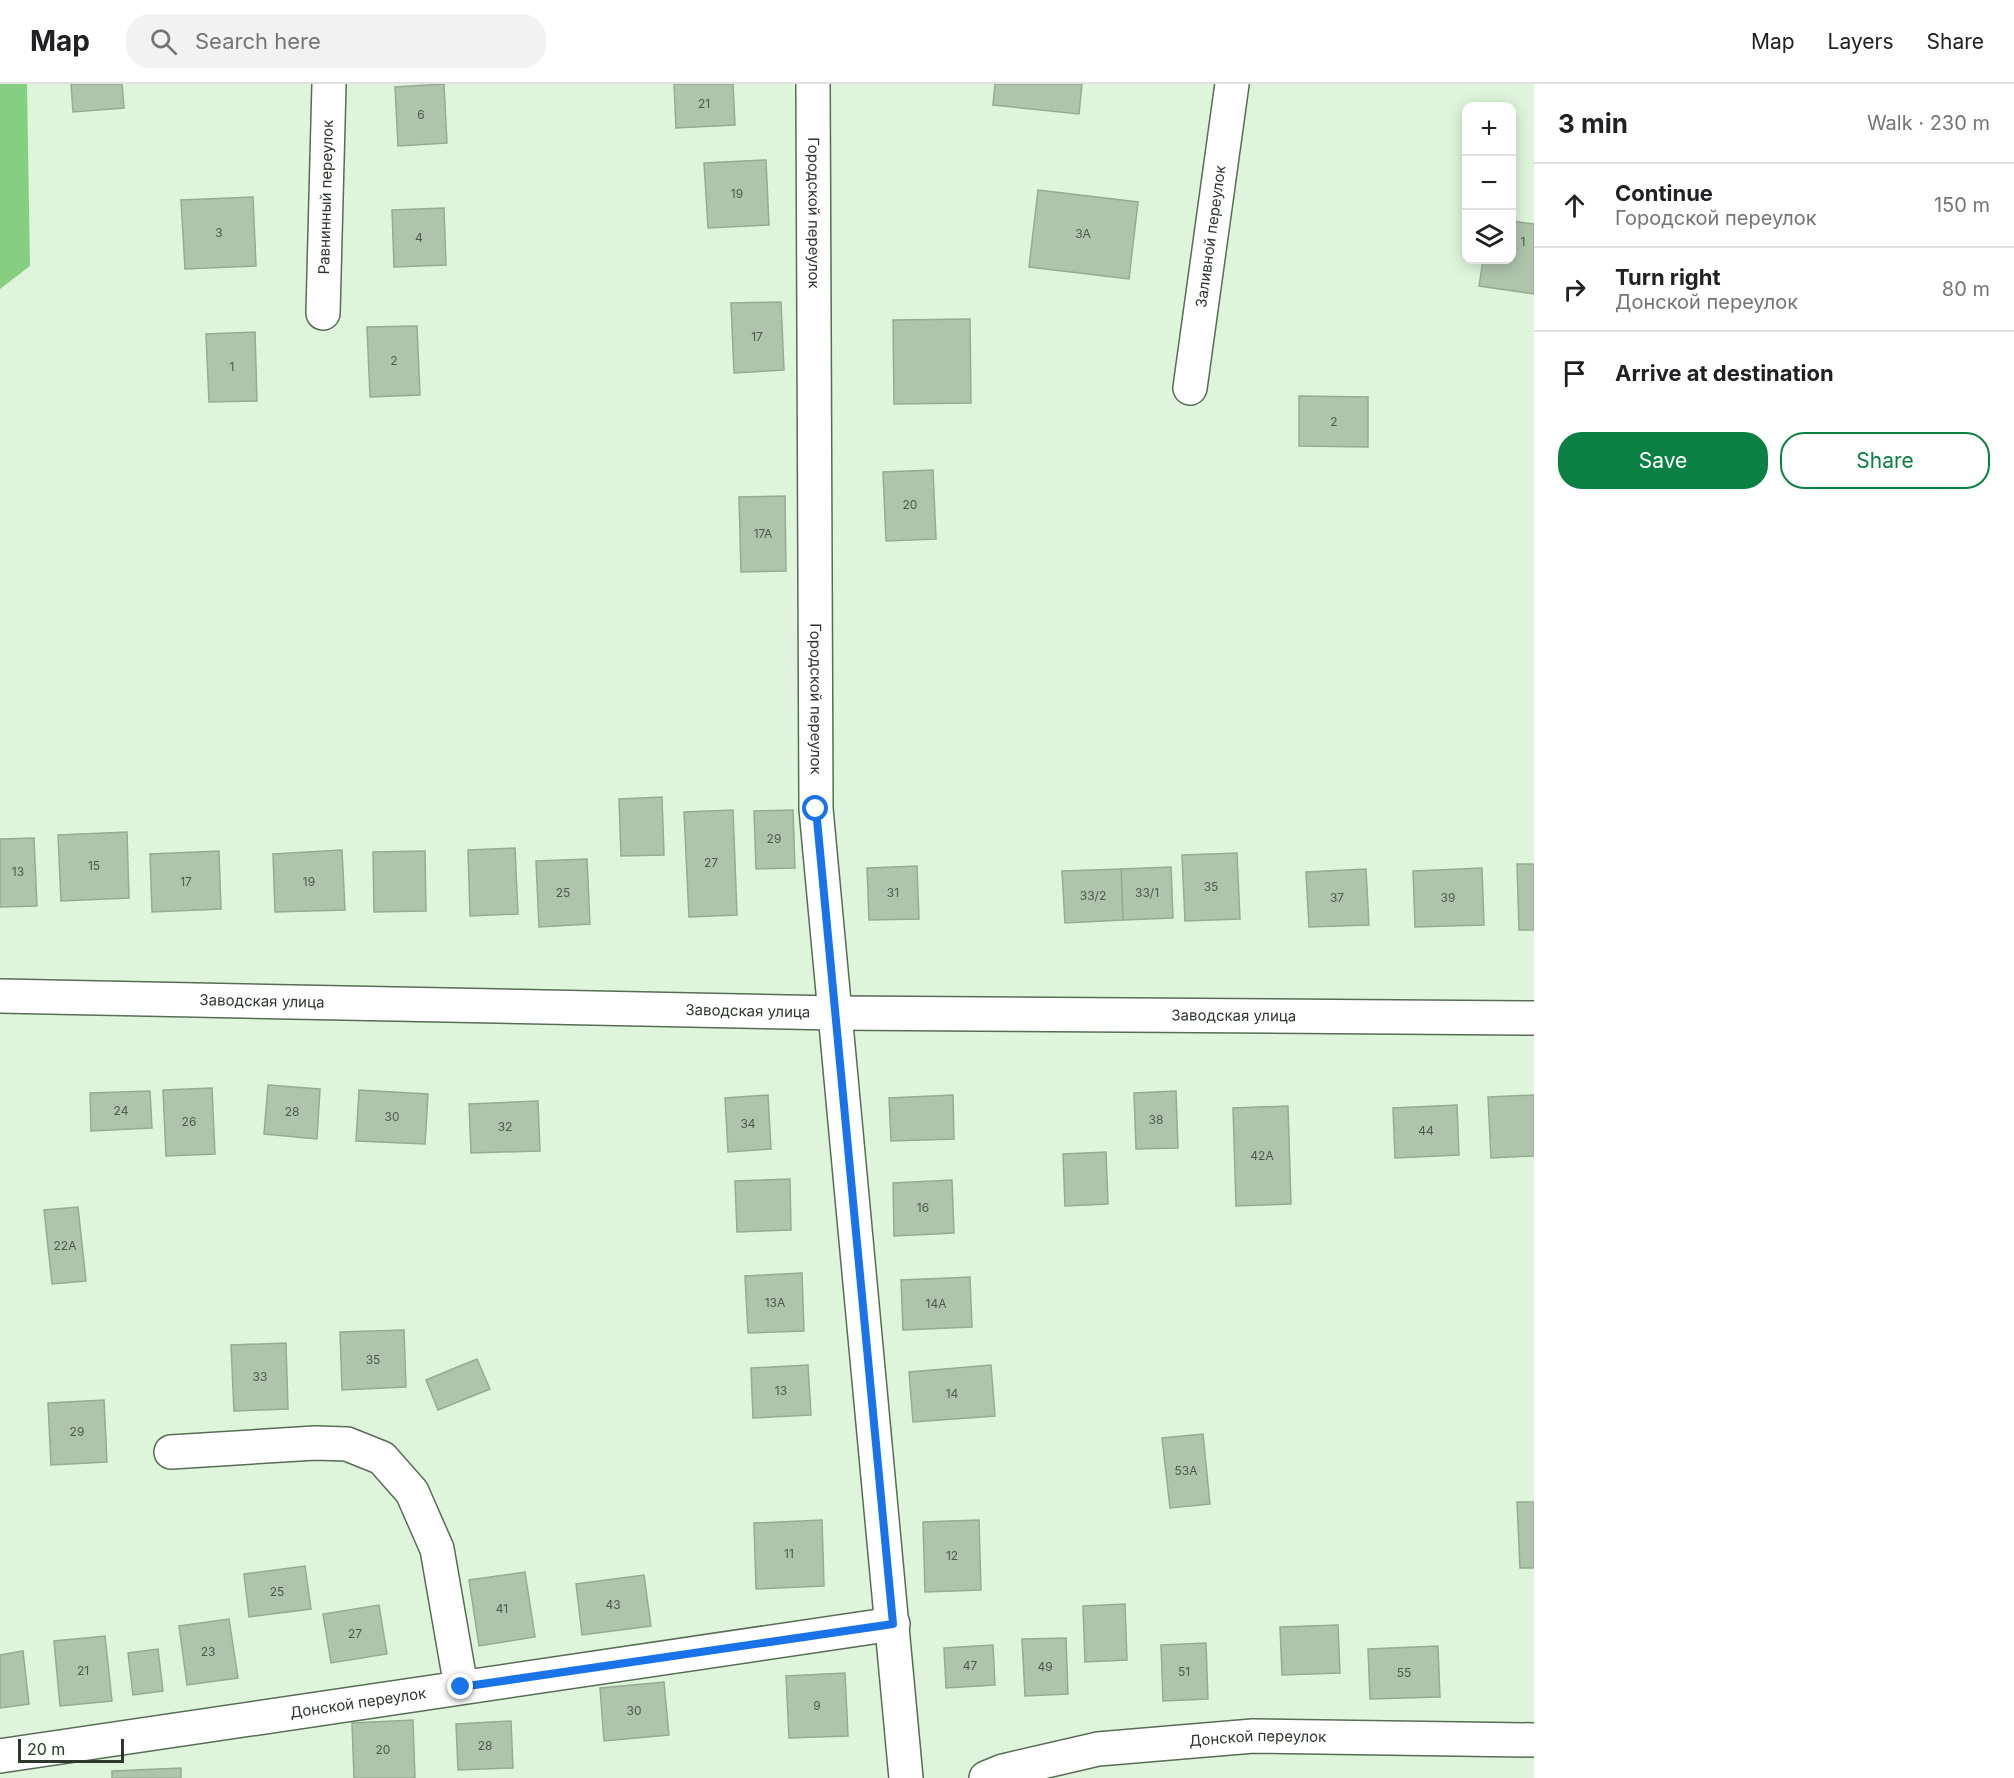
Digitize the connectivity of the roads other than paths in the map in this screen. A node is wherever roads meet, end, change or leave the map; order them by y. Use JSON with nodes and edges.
{"nodes":[{"id":1,"x":329,"y":84,"type":"edge"},
{"id":2,"x":813,"y":84,"type":"edge"},
{"id":3,"x":1232,"y":84,"type":"edge"},
{"id":4,"x":323,"y":312,"type":"dead end"},
{"id":5,"x":1190,"y":388,"type":"dead end"},
{"id":6,"x":0,"y":996,"type":"edge"},
{"id":7,"x":836,"y":1013,"type":"junction"},
{"id":8,"x":1534,"y":1018,"type":"edge"},
{"id":9,"x":171,"y":1452,"type":"dead end"},
{"id":10,"x":893,"y":1624,"type":"junction"},
{"id":11,"x":461,"y":1687,"type":"junction"},
{"id":12,"x":1534,"y":1740,"type":"edge"},
{"id":13,"x":0,"y":1756,"type":"edge"},
{"id":14,"x":906,"y":1778,"type":"edge"},
{"id":15,"x":986,"y":1778,"type":"edge"}],
"edges":[{"from":1,"to":4,"type":"street","name":"Равнинный переулок"},
{"from":2,"to":7,"type":"street","name":"Городской переулок"},
{"from":3,"to":5,"type":"street","name":"Заливной переулок"},
{"from":6,"to":7,"type":"street","name":"Заводская улица"},
{"from":7,"to":8,"type":"street","name":"Заводская улица"},
{"from":7,"to":10,"type":"street","name":"Городской переулок"},
{"from":9,"to":11,"type":"street"},
{"from":10,"to":11,"type":"street","name":"Донской переулок"},
{"from":10,"to":14,"type":"street","name":"Городской переулок"},
{"from":11,"to":13,"type":"street","name":"Донской переулок"},
{"from":12,"to":15,"type":"street","name":"Донской переулок"}]}
